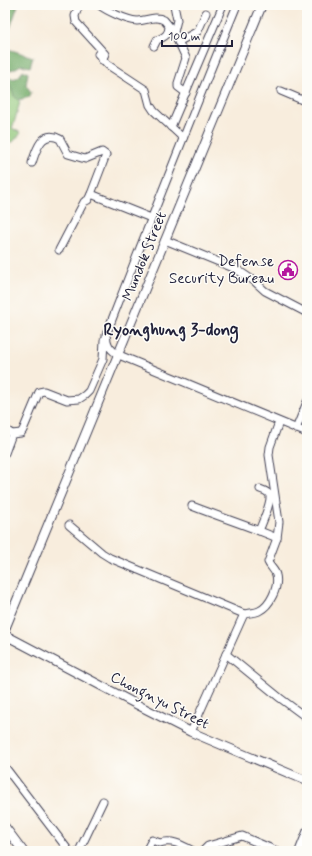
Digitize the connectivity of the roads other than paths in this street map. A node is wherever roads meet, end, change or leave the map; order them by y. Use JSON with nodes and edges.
{"nodes":[{"id":1,"x":79,"y":5,"type":"edge"},
{"id":2,"x":99,"y":5,"type":"edge"},
{"id":3,"x":174,"y":5,"type":"edge"},
{"id":4,"x":223,"y":5,"type":"edge"},
{"id":5,"x":237,"y":5,"type":"edge"},
{"id":6,"x":262,"y":5,"type":"edge"},
{"id":7,"x":206,"y":13,"type":"dead end"},
{"id":8,"x":178,"y":42,"type":"junction"},
{"id":9,"x":154,"y":46,"type":"dead end"},
{"id":10,"x":281,"y":91,"type":"dead end"},
{"id":11,"x":186,"y":93,"type":"junction"},
{"id":12,"x":307,"y":102,"type":"edge"},
{"id":13,"x":171,"y":127,"type":"junction"},
{"id":14,"x":183,"y":138,"type":"junction"},
{"id":15,"x":32,"y":163,"type":"dead end"},
{"id":16,"x":91,"y":194,"type":"junction"},
{"id":17,"x":151,"y":218,"type":"junction"},
{"id":18,"x":166,"y":240,"type":"junction"},
{"id":19,"x":59,"y":250,"type":"dead end"},
{"id":20,"x":307,"y":313,"type":"edge"},
{"id":21,"x":106,"y":335,"type":"junction"},
{"id":22,"x":119,"y":355,"type":"junction"},
{"id":23,"x":307,"y":402,"type":"edge"},
{"id":24,"x":279,"y":422,"type":"junction"},
{"id":25,"x":296,"y":429,"type":"junction"},
{"id":26,"x":5,"y":430,"type":"edge"},
{"id":27,"x":307,"y":433,"type":"edge"},
{"id":28,"x":12,"y":434,"type":"junction"},
{"id":29,"x":5,"y":453,"type":"edge"},
{"id":30,"x":260,"y":489,"type":"dead end"},
{"id":31,"x":192,"y":506,"type":"dead end"},
{"id":32,"x":68,"y":525,"type":"dead end"},
{"id":33,"x":259,"y":530,"type":"junction"},
{"id":34,"x":277,"y":538,"type":"junction"},
{"id":35,"x":244,"y":614,"type":"junction"},
{"id":36,"x":5,"y":629,"type":"edge"},
{"id":37,"x":5,"y":635,"type":"edge"},
{"id":38,"x":226,"y":654,"type":"junction"},
{"id":39,"x":307,"y":718,"type":"edge"},
{"id":40,"x":191,"y":732,"type":"junction"},
{"id":41,"x":5,"y":767,"type":"edge"},
{"id":42,"x":307,"y":781,"type":"edge"},
{"id":43,"x":103,"y":801,"type":"dead end"},
{"id":44,"x":5,"y":827,"type":"edge"},
{"id":45,"x":307,"y":831,"type":"edge"},
{"id":46,"x":23,"y":851,"type":"edge"},
{"id":47,"x":69,"y":851,"type":"edge"},
{"id":48,"x":79,"y":851,"type":"edge"},
{"id":49,"x":146,"y":851,"type":"edge"},
{"id":50,"x":193,"y":851,"type":"edge"},
{"id":51,"x":203,"y":851,"type":"edge"},
{"id":52,"x":277,"y":851,"type":"edge"},
{"id":53,"x":299,"y":851,"type":"edge"}],
"edges":[{"from":1,"to":13,"type":"street"},
{"from":2,"to":9,"type":"street"},
{"from":3,"to":8,"type":"street"},
{"from":4,"to":11,"type":"street"},
{"from":5,"to":14,"type":"street"},
{"from":6,"to":18,"type":"main road","name":"Mundok Street"},
{"from":7,"to":8,"type":"street"},
{"from":8,"to":11,"type":"street"},
{"from":10,"to":12,"type":"street"},
{"from":11,"to":13,"type":"street"},
{"from":13,"to":14,"type":"street"},
{"from":14,"to":17,"type":"street"},
{"from":15,"to":16,"type":"street"},
{"from":16,"to":17,"type":"street"},
{"from":16,"to":19,"type":"street"},
{"from":17,"to":21,"type":"street"},
{"from":18,"to":20,"type":"street"},
{"from":18,"to":22,"type":"main road","name":"Mundok Street"},
{"from":21,"to":22,"type":"street"},
{"from":21,"to":28,"type":"street"},
{"from":22,"to":24,"type":"street"},
{"from":22,"to":36,"type":"main road","name":"Mundok Street"},
{"from":23,"to":25,"type":"street"},
{"from":24,"to":25,"type":"street"},
{"from":24,"to":34,"type":"street"},
{"from":25,"to":27,"type":"street"},
{"from":26,"to":28,"type":"street"},
{"from":28,"to":29,"type":"street"},
{"from":30,"to":33,"type":"street"},
{"from":31,"to":33,"type":"street"},
{"from":32,"to":35,"type":"street"},
{"from":33,"to":34,"type":"street"},
{"from":34,"to":35,"type":"street"},
{"from":35,"to":38,"type":"street"},
{"from":37,"to":40,"type":"main road","name":"Chongnyu Street"},
{"from":38,"to":39,"type":"street"},
{"from":38,"to":40,"type":"street"},
{"from":40,"to":42,"type":"main road","name":"Chongnyu Street"},
{"from":41,"to":47,"type":"street"},
{"from":43,"to":48,"type":"street"},
{"from":44,"to":46,"type":"main road"},
{"from":45,"to":53,"type":"street"},
{"from":49,"to":50,"type":"street"},
{"from":51,"to":52,"type":"street"}]}
